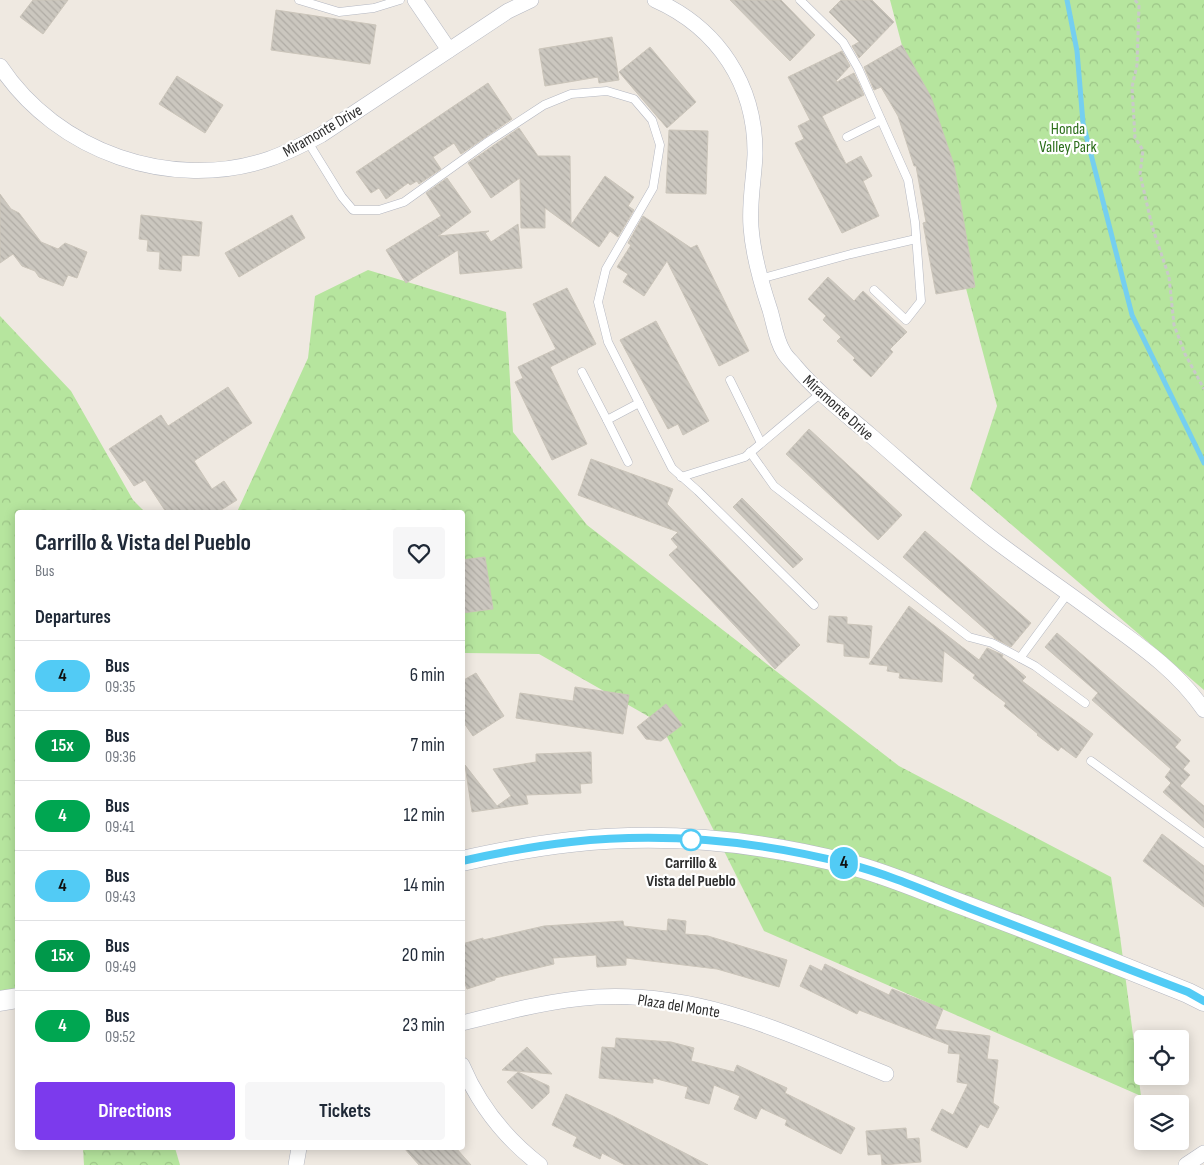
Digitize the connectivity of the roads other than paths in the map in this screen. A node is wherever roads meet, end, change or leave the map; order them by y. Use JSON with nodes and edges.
{"nodes":[{"id":1,"x":299,"y":0,"type":"edge"},
{"id":2,"x":400,"y":0,"type":"edge"},
{"id":3,"x":415,"y":0,"type":"edge"},
{"id":4,"x":530,"y":0,"type":"edge"},
{"id":5,"x":655,"y":0,"type":"edge"},
{"id":6,"x":800,"y":0,"type":"edge"},
{"id":7,"x":673,"y":4,"type":"edge"},
{"id":8,"x":449,"y":50,"type":"junction"},
{"id":9,"x":0,"y":66,"type":"edge"},
{"id":10,"x":882,"y":120,"type":"junction"},
{"id":11,"x":847,"y":137,"type":"dead end"},
{"id":12,"x":308,"y":142,"type":"junction"},
{"id":13,"x":916,"y":239,"type":"junction"},
{"id":14,"x":760,"y":279,"type":"junction"},
{"id":15,"x":874,"y":290,"type":"dead end"},
{"id":16,"x":582,"y":372,"type":"dead end"},
{"id":17,"x":730,"y":380,"type":"dead end"},
{"id":18,"x":821,"y":393,"type":"junction"},
{"id":19,"x":639,"y":403,"type":"junction"},
{"id":20,"x":607,"y":420,"type":"junction"},
{"id":21,"x":761,"y":443,"type":"junction"},
{"id":22,"x":750,"y":452,"type":"junction"},
{"id":23,"x":628,"y":462,"type":"dead end"},
{"id":24,"x":681,"y":477,"type":"junction"},
{"id":25,"x":1068,"y":593,"type":"junction"},
{"id":26,"x":814,"y":605,"type":"dead end"},
{"id":27,"x":1020,"y":658,"type":"junction"},
{"id":28,"x":1084,"y":703,"type":"dead end"},
{"id":29,"x":1204,"y":710,"type":"edge"},
{"id":30,"x":1091,"y":761,"type":"dead end"},
{"id":31,"x":1204,"y":842,"type":"edge"},
{"id":32,"x":465,"y":860,"type":"edge"},
{"id":33,"x":15,"y":999,"type":"edge"},
{"id":34,"x":1204,"y":1001,"type":"edge"},
{"id":35,"x":0,"y":1002,"type":"edge"},
{"id":36,"x":465,"y":1022,"type":"edge"},
{"id":37,"x":465,"y":1071,"type":"edge"},
{"id":38,"x":886,"y":1074,"type":"dead end"},
{"id":39,"x":299,"y":1150,"type":"edge"},
{"id":40,"x":1204,"y":1152,"type":"edge"},
{"id":41,"x":296,"y":1165,"type":"edge"},
{"id":42,"x":540,"y":1165,"type":"edge"},
{"id":43,"x":1186,"y":1165,"type":"edge"}],
"edges":[{"from":1,"to":2,"type":"lane"},
{"from":3,"to":8,"type":"street"},
{"from":4,"to":8,"type":"street","name":"Miramonte Drive"},
{"from":5,"to":7,"type":"street","name":"Miramonte Drive"},
{"from":6,"to":10,"type":"lane"},
{"from":7,"to":14,"type":"street","name":"Miramonte Drive"},
{"from":8,"to":12,"type":"street","name":"Miramonte Drive"},
{"from":9,"to":12,"type":"street","name":"Miramonte Drive"},
{"from":10,"to":11,"type":"lane"},
{"from":10,"to":13,"type":"lane"},
{"from":12,"to":19,"type":"lane"},
{"from":13,"to":14,"type":"lane"},
{"from":13,"to":15,"type":"lane"},
{"from":14,"to":18,"type":"street","name":"Miramonte Drive"},
{"from":16,"to":20,"type":"lane"},
{"from":17,"to":21,"type":"lane"},
{"from":18,"to":21,"type":"lane"},
{"from":18,"to":25,"type":"street","name":"Miramonte Drive"},
{"from":19,"to":20,"type":"lane"},
{"from":19,"to":24,"type":"lane"},
{"from":20,"to":23,"type":"lane"},
{"from":21,"to":22,"type":"lane"},
{"from":22,"to":24,"type":"lane"},
{"from":22,"to":27,"type":"lane"},
{"from":24,"to":26,"type":"lane"},
{"from":25,"to":27,"type":"lane"},
{"from":25,"to":29,"type":"street","name":"Miramonte Drive"},
{"from":27,"to":28,"type":"lane"},
{"from":30,"to":31,"type":"lane"},
{"from":32,"to":34,"type":"main road"},
{"from":33,"to":35,"type":"main road"},
{"from":36,"to":38,"type":"street","name":"Plaza del Monte"},
{"from":37,"to":42,"type":"street"},
{"from":39,"to":41,"type":"street"},
{"from":40,"to":43,"type":"street"}]}
